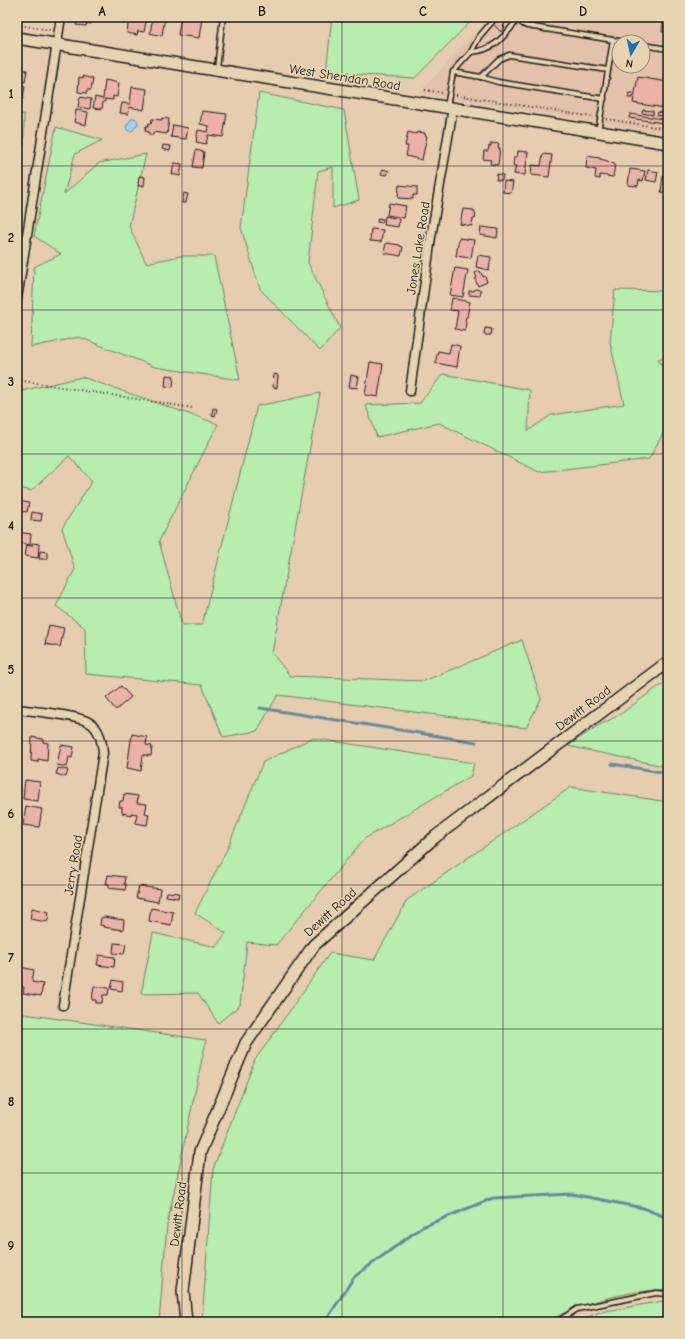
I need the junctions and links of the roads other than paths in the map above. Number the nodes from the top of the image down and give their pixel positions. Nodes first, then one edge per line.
1 (61, 17) edge
2 (223, 17) edge
3 (496, 17) edge
4 (519, 18) edge
5 (17, 38) edge
6 (611, 40) edge
7 (56, 45) junction
8 (651, 46) edge
9 (668, 49) edge
10 (471, 52) junction
11 (611, 52) edge
12 (608, 70) junction
13 (216, 71) junction
14 (453, 72) junction
15 (480, 77) junction
16 (604, 99) junction
17 (450, 108) junction
18 (598, 132) junction
19 (668, 143) edge
20 (17, 299) edge
21 (410, 391) dead end
22 (668, 662) edge
23 (17, 709) edge
24 (63, 1005) dead end
25 (668, 1294) edge
26 (186, 1322) edge
27 (557, 1322) edge

1 - 7 street
2 - 13 lane
3 - 10 lane
4 - 6 lane
4 - 10 lane
5 - 7 street, West Sheridan Road
7 - 13 street, West Sheridan Road
7 - 20 street
8 - 9 lane
10 - 14 lane
11 - 12 lane
12 - 15 lane
12 - 16 lane
13 - 17 street, West Sheridan Road
14 - 15 lane
14 - 17 lane
15 - 16 lane
16 - 18 lane
17 - 18 street, West Sheridan Road
17 - 21 street, Jones Lake Road
18 - 19 street, West Sheridan Road
22 - 26 street, Dewitt Road
23 - 24 street, Jerry Road
25 - 27 lane

